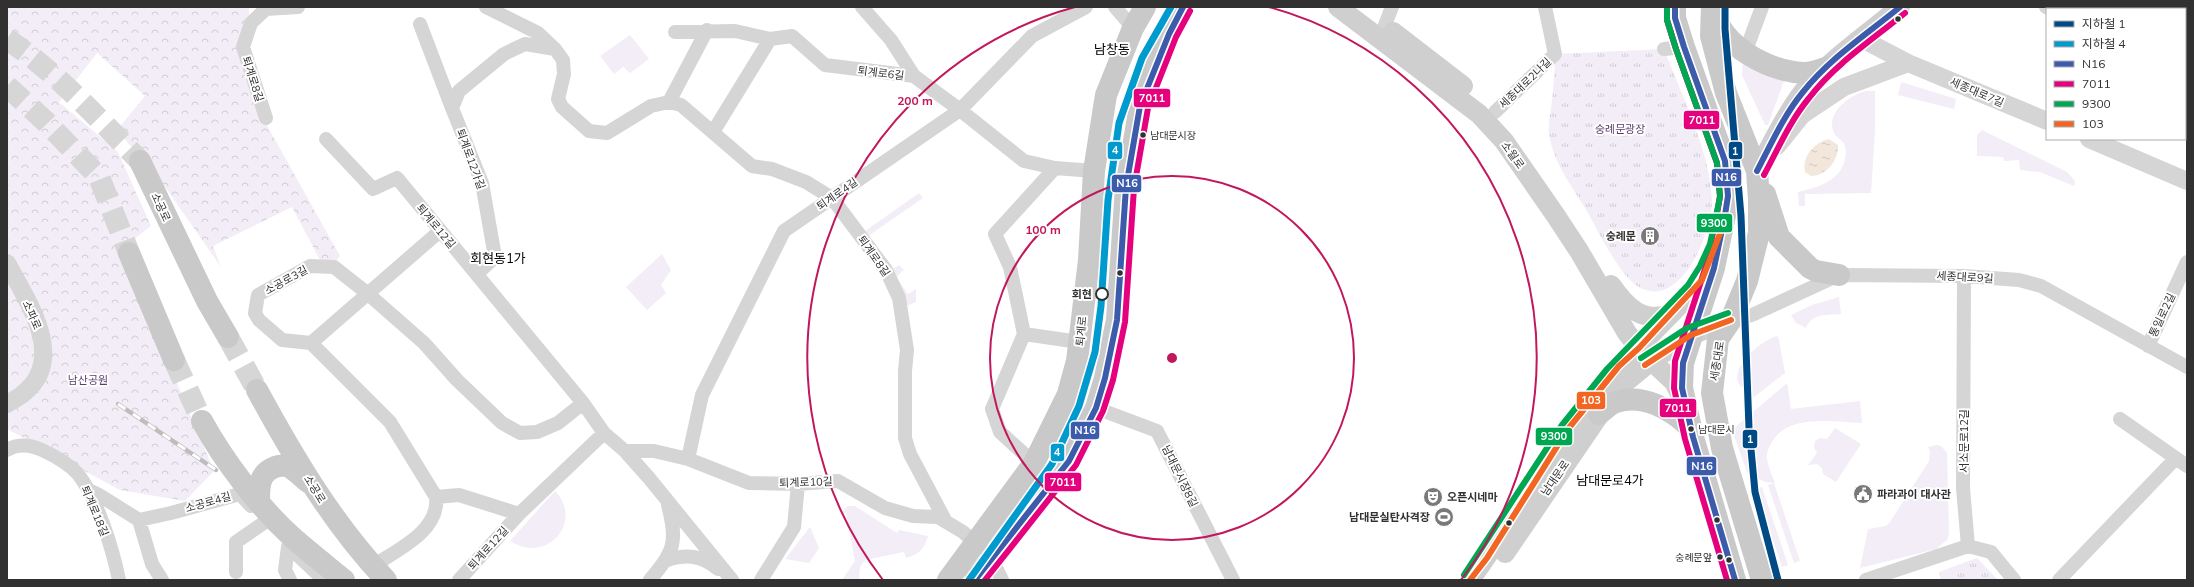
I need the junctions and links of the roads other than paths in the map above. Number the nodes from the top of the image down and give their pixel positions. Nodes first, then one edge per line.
1 (298, 7) edge
2 (486, 7) edge
3 (862, 7) edge
4 (1086, 7) edge
5 (1115, 7) edge
6 (1145, 7) edge
7 (1184, 7) edge
8 (1338, 7) edge
9 (1359, 7) edge
10 (1392, 7) edge
11 (1545, 7) edge
12 (1554, 7) edge
13 (1675, 7) edge
14 (1713, 7) edge
15 (1762, 7) edge
16 (1900, 7) edge
17 (1383, 16) edge
18 (420, 24) dead end
19 (1133, 28) junction
20 (707, 30) junction
21 (676, 32) dead end
22 (770, 39) junction
23 (1862, 39) junction
24 (1554, 48) junction
25 (555, 49) junction
26 (1745, 53) junction
27 (1908, 63) junction
28 (1828, 67) junction
29 (914, 76) junction
30 (669, 102) junction
31 (452, 108) junction
32 (960, 110) junction
33 (1495, 112) junction
34 (266, 118) dead end
35 (2046, 121) edge
36 (713, 132) junction
37 (326, 139) dead end
38 (2091, 140) edge
39 (140, 161) tunnel mouth
40 (1055, 168) junction
41 (1094, 171) junction
42 (1757, 171) junction
43 (2187, 181) edge
44 (832, 198) junction
45 (440, 231) junction
46 (1721, 231) junction
47 (129, 253) tunnel mouth
48 (2187, 262) edge
49 (7, 263) edge
50 (478, 274) junction
51 (1839, 275) junction
52 (1964, 276) junction
53 (367, 293) junction
54 (1672, 314) junction
55 (1731, 320) junction
56 (1024, 334) junction
57 (1691, 335) junction
58 (228, 337) tunnel mouth
59 (1079, 342) junction
60 (311, 343) junction
61 (2148, 346) junction
62 (1645, 355) junction
63 (174, 360) tunnel mouth
64 (2187, 367) edge
65 (256, 390) tunnel mouth
66 (583, 403) junction
67 (7, 404) edge
68 (1686, 405) junction
69 (1096, 408) junction
70 (1598, 414) junction
71 (2120, 419) dead end
72 (202, 421) tunnel mouth
73 (1691, 429) junction
74 (604, 433) junction
75 (7, 450) edge
76 (626, 451) junction
77 (688, 459) junction
78 (2181, 462) edge
79 (1034, 463) junction
80 (798, 484) junction
81 (1733, 484) junction
82 (312, 485) junction
83 (89, 490) junction
84 (1709, 495) junction
85 (436, 497) junction
86 (259, 501) junction
87 (667, 501) junction
88 (519, 514) junction
89 (139, 520) junction
90 (945, 520) junction
91 (265, 522) junction
92 (974, 543) junction
93 (1968, 546) junction
94 (288, 547) junction
95 (991, 557) junction
96 (667, 560) junction
97 (236, 572) dead end
98 (379, 573) edge
99 (287, 579) edge
100 (119, 580) edge
101 (162, 580) edge
102 (324, 580) edge
103 (344, 580) edge
104 (459, 580) edge
105 (650, 580) edge
106 (731, 580) edge
107 (761, 580) edge
108 (948, 580) edge
109 (975, 580) edge
110 (1002, 580) edge
111 (1233, 580) edge
112 (1470, 580) edge
113 (1487, 580) edge
114 (1735, 580) edge
115 (1762, 580) edge
116 (1866, 580) edge
117 (2014, 580) edge
118 (2059, 580) edge

1 - 34 street, 퇴계로8길
2 - 25 street
3 - 29 street
4 - 32 street, 퇴계로4길
5 - 19 street
6 - 19 main road, 퇴계로
7 - 69 main road
8 - 62 main road, 소월로
9 - 17 main road, 소월로
10 - 17 street
11 - 24 street
12 - 24 street, 세종대로2나길
13 - 46 main road
14 - 26 main road
14 - 42 main road, 세종대로
15 - 26 street
16 - 23 main road
17 - 33 main road, 소월로
18 - 31 street, 퇴계로12가길
19 - 41 main road, 퇴계로
20 - 21 street, 퇴계로6길
20 - 22 street, 퇴계로6길
20 - 30 street
22 - 29 street, 퇴계로6길
22 - 36 street
23 - 27 street, 세종대로7길
23 - 28 main road
24 - 33 street, 세종대로2나길
25 - 30 street
25 - 31 street
26 - 28 main road
27 - 35 street, 세종대로7길
27 - 42 street
28 - 42 main road
29 - 32 street, 퇴계로6길
30 - 36 street, 퇴계로8길
31 - 50 street, 퇴계로12가길
32 - 40 street, 퇴계로6길
32 - 44 street, 퇴계로4길
33 - 54 main road, 소월로
36 - 44 street, 퇴계로8길
37 - 45 street, 퇴계로12길
38 - 43 street
39 - 58 main road, 소공로
40 - 41 street, 퇴계로6길
40 - 56 street
41 - 59 main road, 퇴계로
42 - 51 main road
42 - 55 main road, 세종대로
44 - 77 street, 퇴계로4길
44 - 90 street, 퇴계로8길
45 - 50 street, 퇴계로12길
45 - 53 street
46 - 54 main road, 남대문로
46 - 57 main road
47 - 63 main road
48 - 61 street, 통일로2길
49 - 67 street, 소파로
50 - 66 street, 퇴계로12길
51 - 52 street, 세종대로9길
51 - 55 street, 세종대로9길
52 - 61 street, 세종대로9길
52 - 93 street, 서소문로12길
53 - 60 street
53 - 60 street, 소공로3길
53 - 66 street
54 - 62 main road, 남대문로
55 - 57 main road, 남대문로
55 - 81 main road, 세종대로
56 - 59 street
56 - 79 street
57 - 62 main road, 남대문로
57 - 68 main road
59 - 79 main road, 퇴계로
60 - 85 street
61 - 64 street, 세종대로9길
62 - 68 main road, 소월로
62 - 70 main road, 남대문로
62 - 112 main road, 남대문로
65 - 82 main road, 소공로
66 - 74 street, 퇴계로12길
68 - 73 main road
69 - 95 main road
69 - 111 street, 남대문시장8길
70 - 73 main road
70 - 113 main road, 남대문로
71 - 78 street
72 - 86 main road
73 - 84 main road
74 - 76 street, 퇴계로12길
74 - 88 street, 퇴계로12길
75 - 83 street, 퇴계로18길
76 - 77 street, 퇴계로10길
76 - 87 street, 퇴계로12길
77 - 80 street, 퇴계로10길
78 - 118 street
79 - 92 main road, 퇴계로
80 - 90 street, 퇴계로10길
80 - 107 street
81 - 84 main road
81 - 115 main road, 세종대로
82 - 86 main road
82 - 98 main road, 소공로
83 - 89 street
83 - 100 street, 퇴계로18길
84 - 114 main road
85 - 88 street
85 - 98 street
86 - 103 main road
87 - 96 street
87 - 106 street, 퇴계로12길
88 - 104 street, 퇴계로12길
89 - 91 street, 소공로4길
89 - 101 street
90 - 92 street, 퇴계로10길
91 - 94 street, 소공로4길
91 - 97 street
92 - 95 street, 퇴계로10길
92 - 108 main road, 퇴계로
93 - 116 street
93 - 117 street
94 - 99 street
94 - 102 street, 소공로4길
95 - 109 main road
95 - 110 street
96 - 105 street
96 - 106 street, 퇴계로12길

